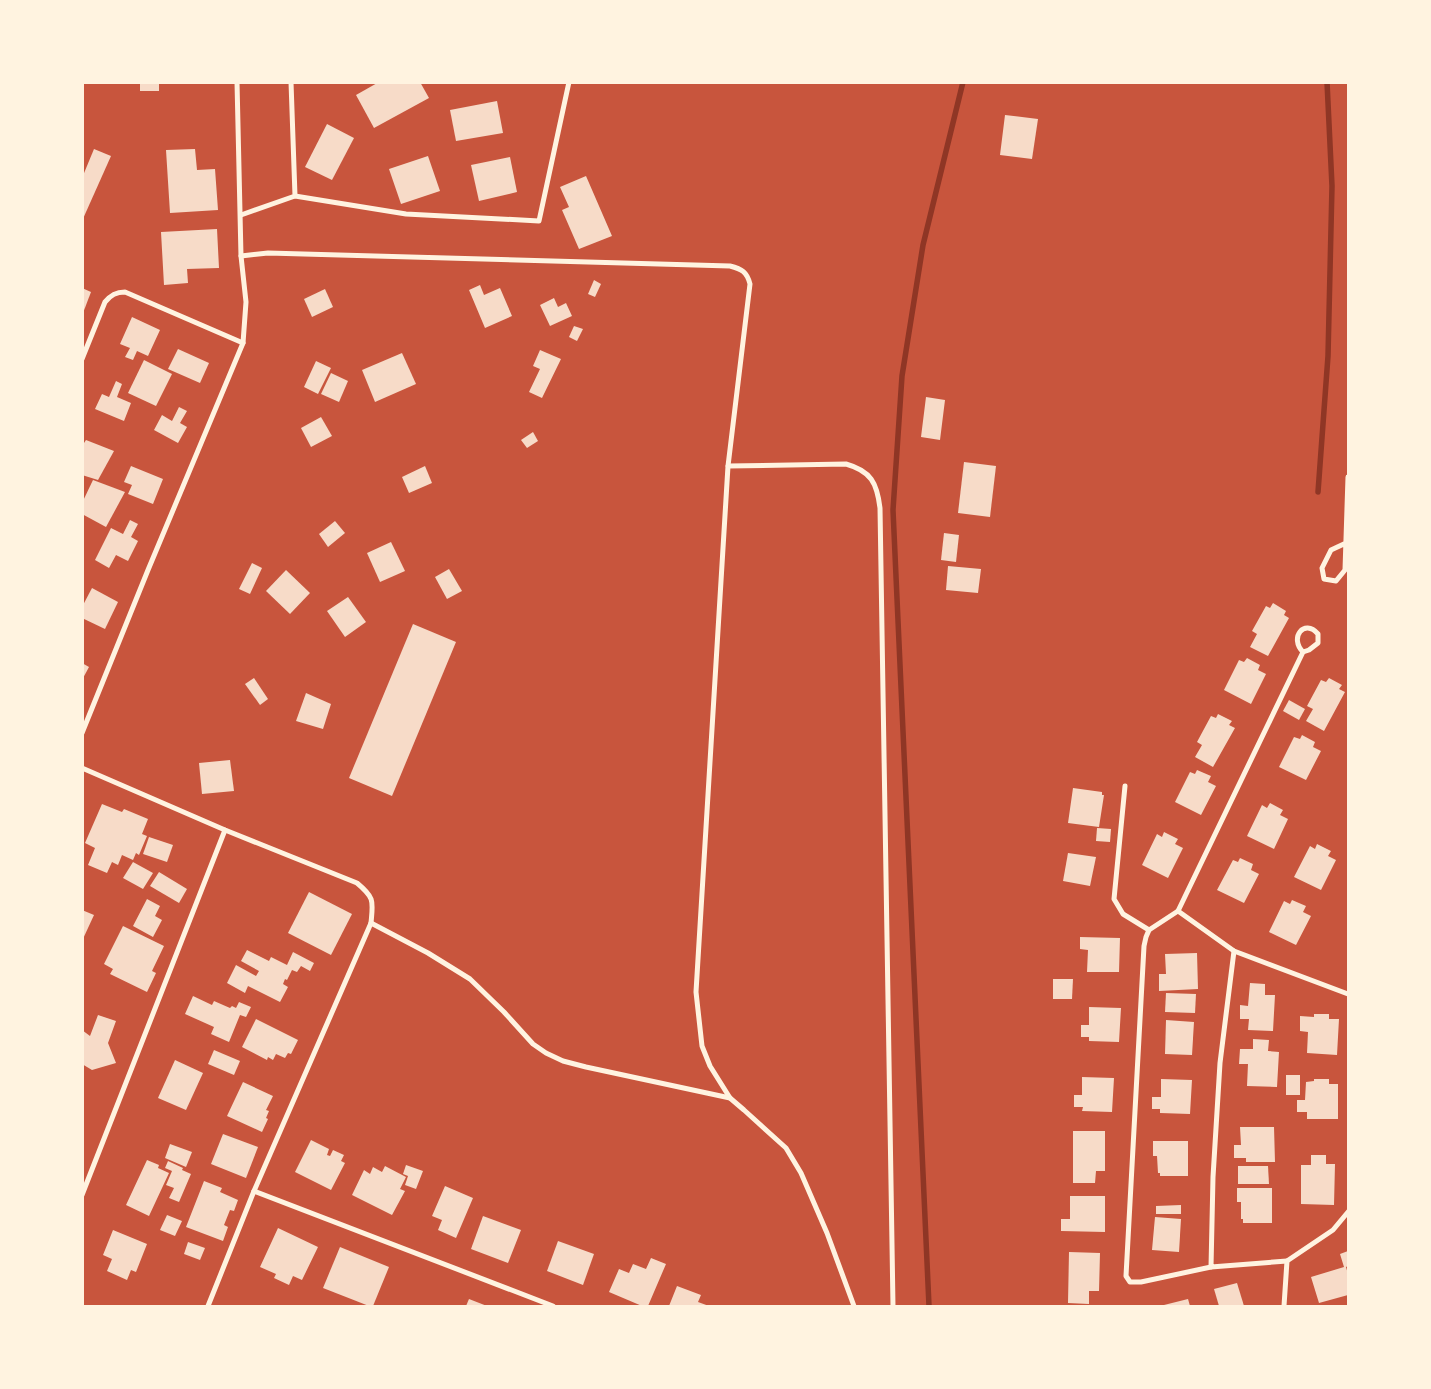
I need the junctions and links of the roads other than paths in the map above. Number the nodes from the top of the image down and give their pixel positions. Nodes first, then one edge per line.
1 (237, 82) edge
2 (292, 82) edge
3 (569, 82) edge
4 (295, 196) junction
5 (241, 215) junction
6 (241, 256) junction
7 (243, 342) junction
8 (82, 359) edge
9 (728, 466) junction
10 (1348, 477) edge
11 (1346, 543) junction
12 (1303, 652) junction
13 (82, 733) edge
14 (82, 768) edge
15 (1126, 786) dead end
16 (225, 830) junction
17 (1178, 911) junction
18 (371, 923) junction
19 (1149, 930) junction
20 (1234, 952) junction
21 (1348, 994) edge
22 (730, 1098) junction
23 (254, 1191) junction
24 (82, 1195) edge
25 (1348, 1212) edge
26 (1287, 1260) junction
27 (1211, 1267) junction
28 (208, 1306) edge
29 (553, 1306) edge
30 (854, 1306) edge
31 (893, 1306) edge
32 (1284, 1306) edge

1 - 5 street
2 - 4 street
3 - 4 street
4 - 5 street
5 - 6 street
6 - 7 street
6 - 9 street
7 - 8 street
7 - 13 street
9 - 22 street
9 - 31 street
10 - 11 street
11 - 11 street
12 - 12 street
12 - 17 street
14 - 16 street
15 - 19 street
16 - 18 street
16 - 24 street
17 - 19 street
17 - 20 street
18 - 22 street
18 - 23 street
19 - 27 street
20 - 21 street
20 - 27 street
22 - 30 street
23 - 28 street
23 - 29 street
25 - 26 street
26 - 27 street
26 - 32 street

